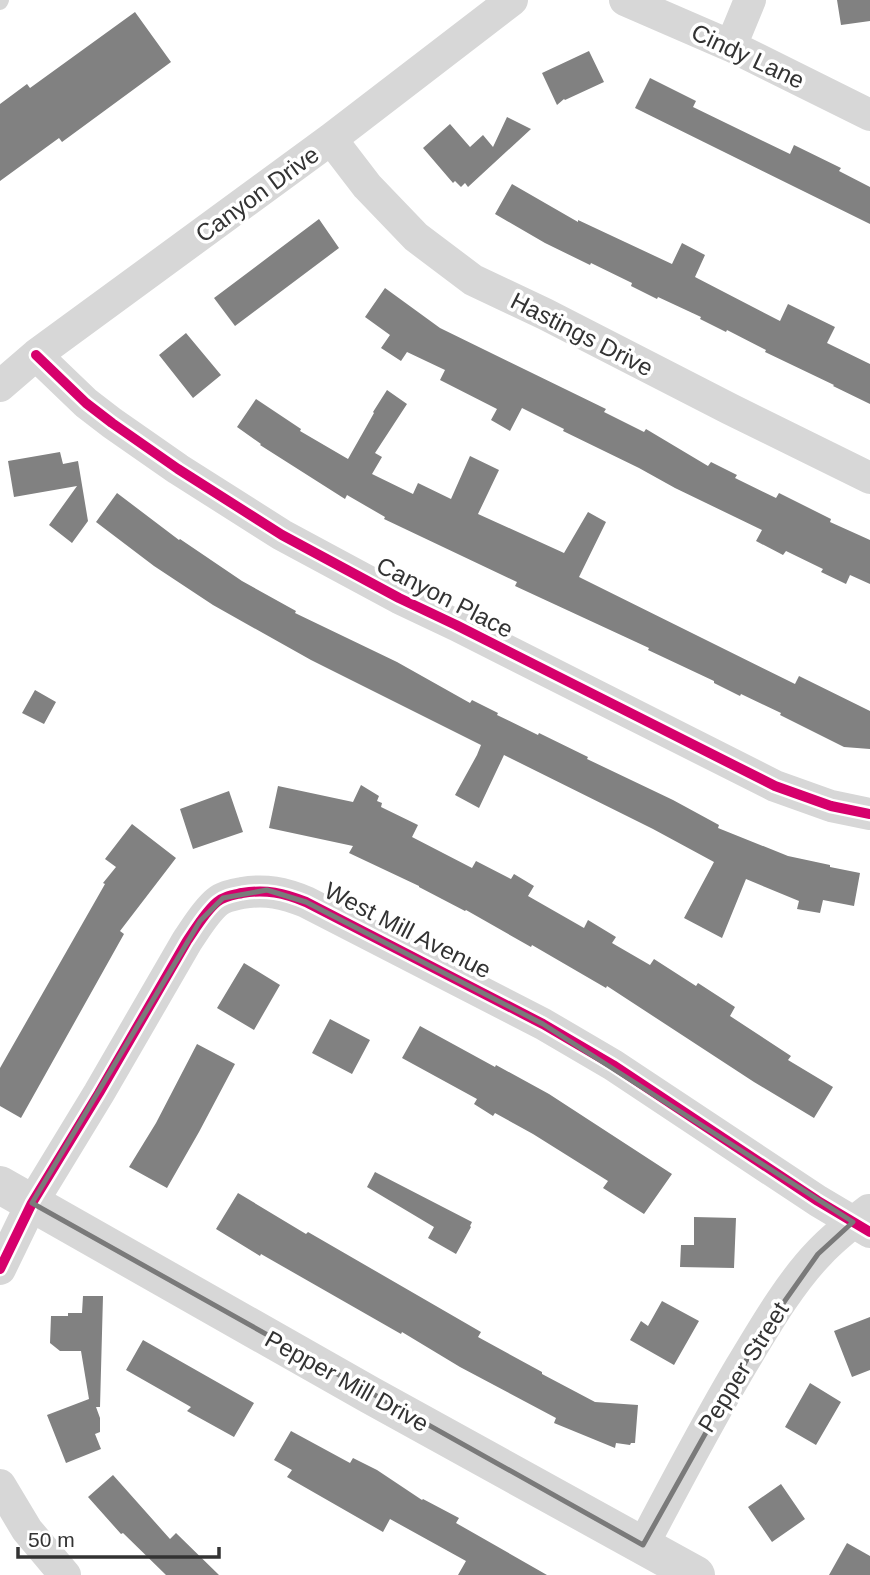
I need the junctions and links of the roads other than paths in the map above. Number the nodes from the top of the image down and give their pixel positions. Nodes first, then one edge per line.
1 (512, 0) edge
2 (625, 0) edge
3 (750, 0) edge
4 (731, 46) junction
5 (870, 115) edge
6 (331, 139) junction
7 (36, 355) junction
8 (0, 386) edge
9 (870, 478) edge
10 (870, 814) edge
11 (16, 1194) edge
12 (864, 1221) edge
13 (0, 1269) edge
14 (0, 1485) edge
15 (643, 1545) junction
16 (65, 1575) edge
17 (696, 1575) edge

1 - 6 street, Canyon Drive
2 - 4 street, Cindy Lane
3 - 4 street
4 - 5 street, Cindy Lane
6 - 7 street, Canyon Drive
6 - 9 street, Hastings Drive
7 - 8 street, Canyon Drive
7 - 10 street, Canyon Place
11 - 12 street, West Mill Avenue
11 - 13 street, West Mill Avenue
11 - 15 street, Pepper Mill Drive
12 - 15 street, Pepper Street
14 - 16 street
15 - 17 street, Pepper Mill Drive

